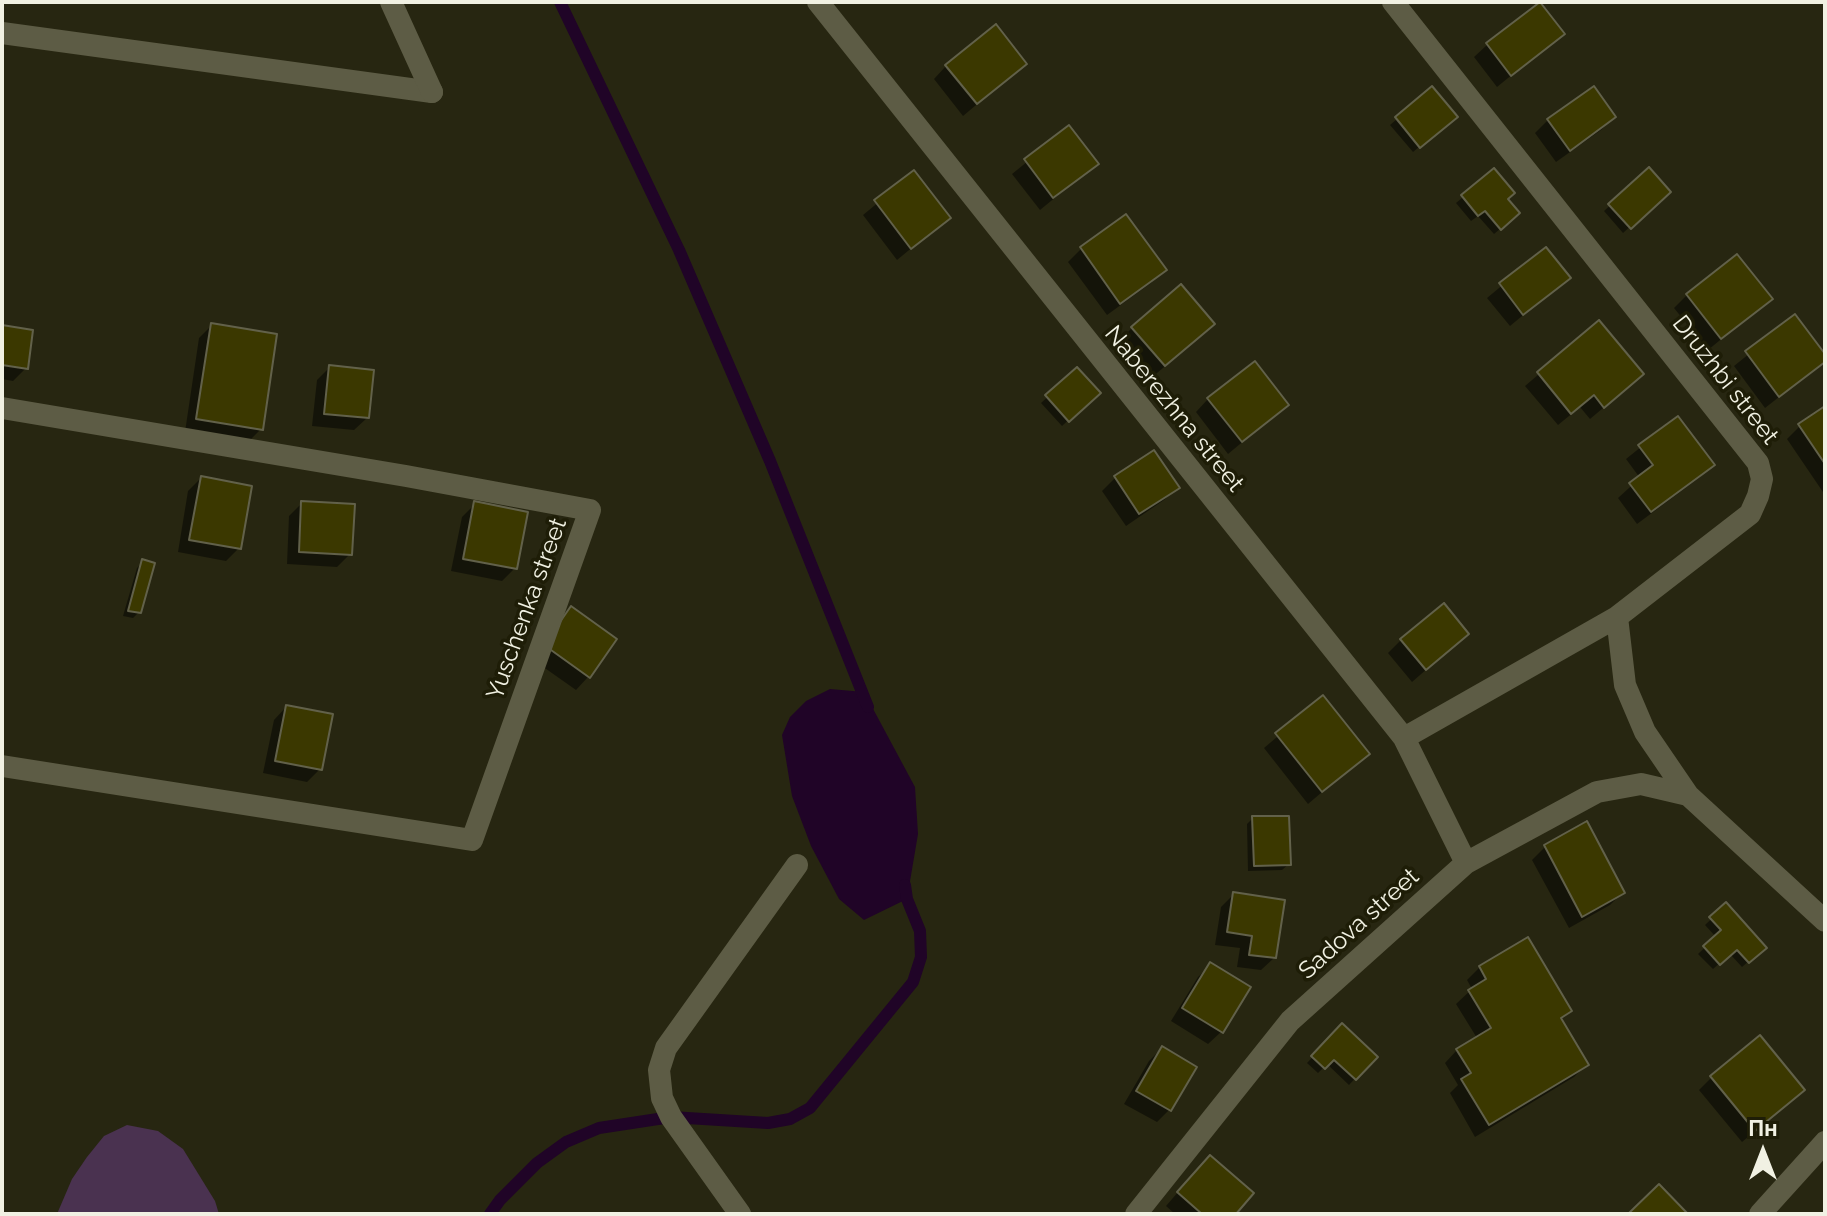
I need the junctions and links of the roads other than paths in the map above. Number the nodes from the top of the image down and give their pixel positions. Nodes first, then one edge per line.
1 (391, 2) edge
2 (818, 2) edge
3 (1393, 2) edge
4 (2, 33) edge
5 (2, 408) edge
6 (1617, 617) junction
7 (1404, 738) junction
8 (2, 766) edge
9 (1688, 795) junction
10 (1466, 863) junction
11 (797, 865) dead end
12 (1825, 921) edge
13 (1825, 1142) edge
14 (740, 1214) edge
15 (1136, 1214) edge
16 (1760, 1214) edge

1 - 4 street
2 - 7 street, Naberezhna street
3 - 6 street, Druzhbi street
5 - 8 street, Yuschenka street
6 - 7 street, Druzhbi street
6 - 9 street
7 - 10 street, Naberezhna street
9 - 10 street, Sadova street
9 - 12 street
10 - 15 street, Sadova street
11 - 14 street
13 - 16 street

